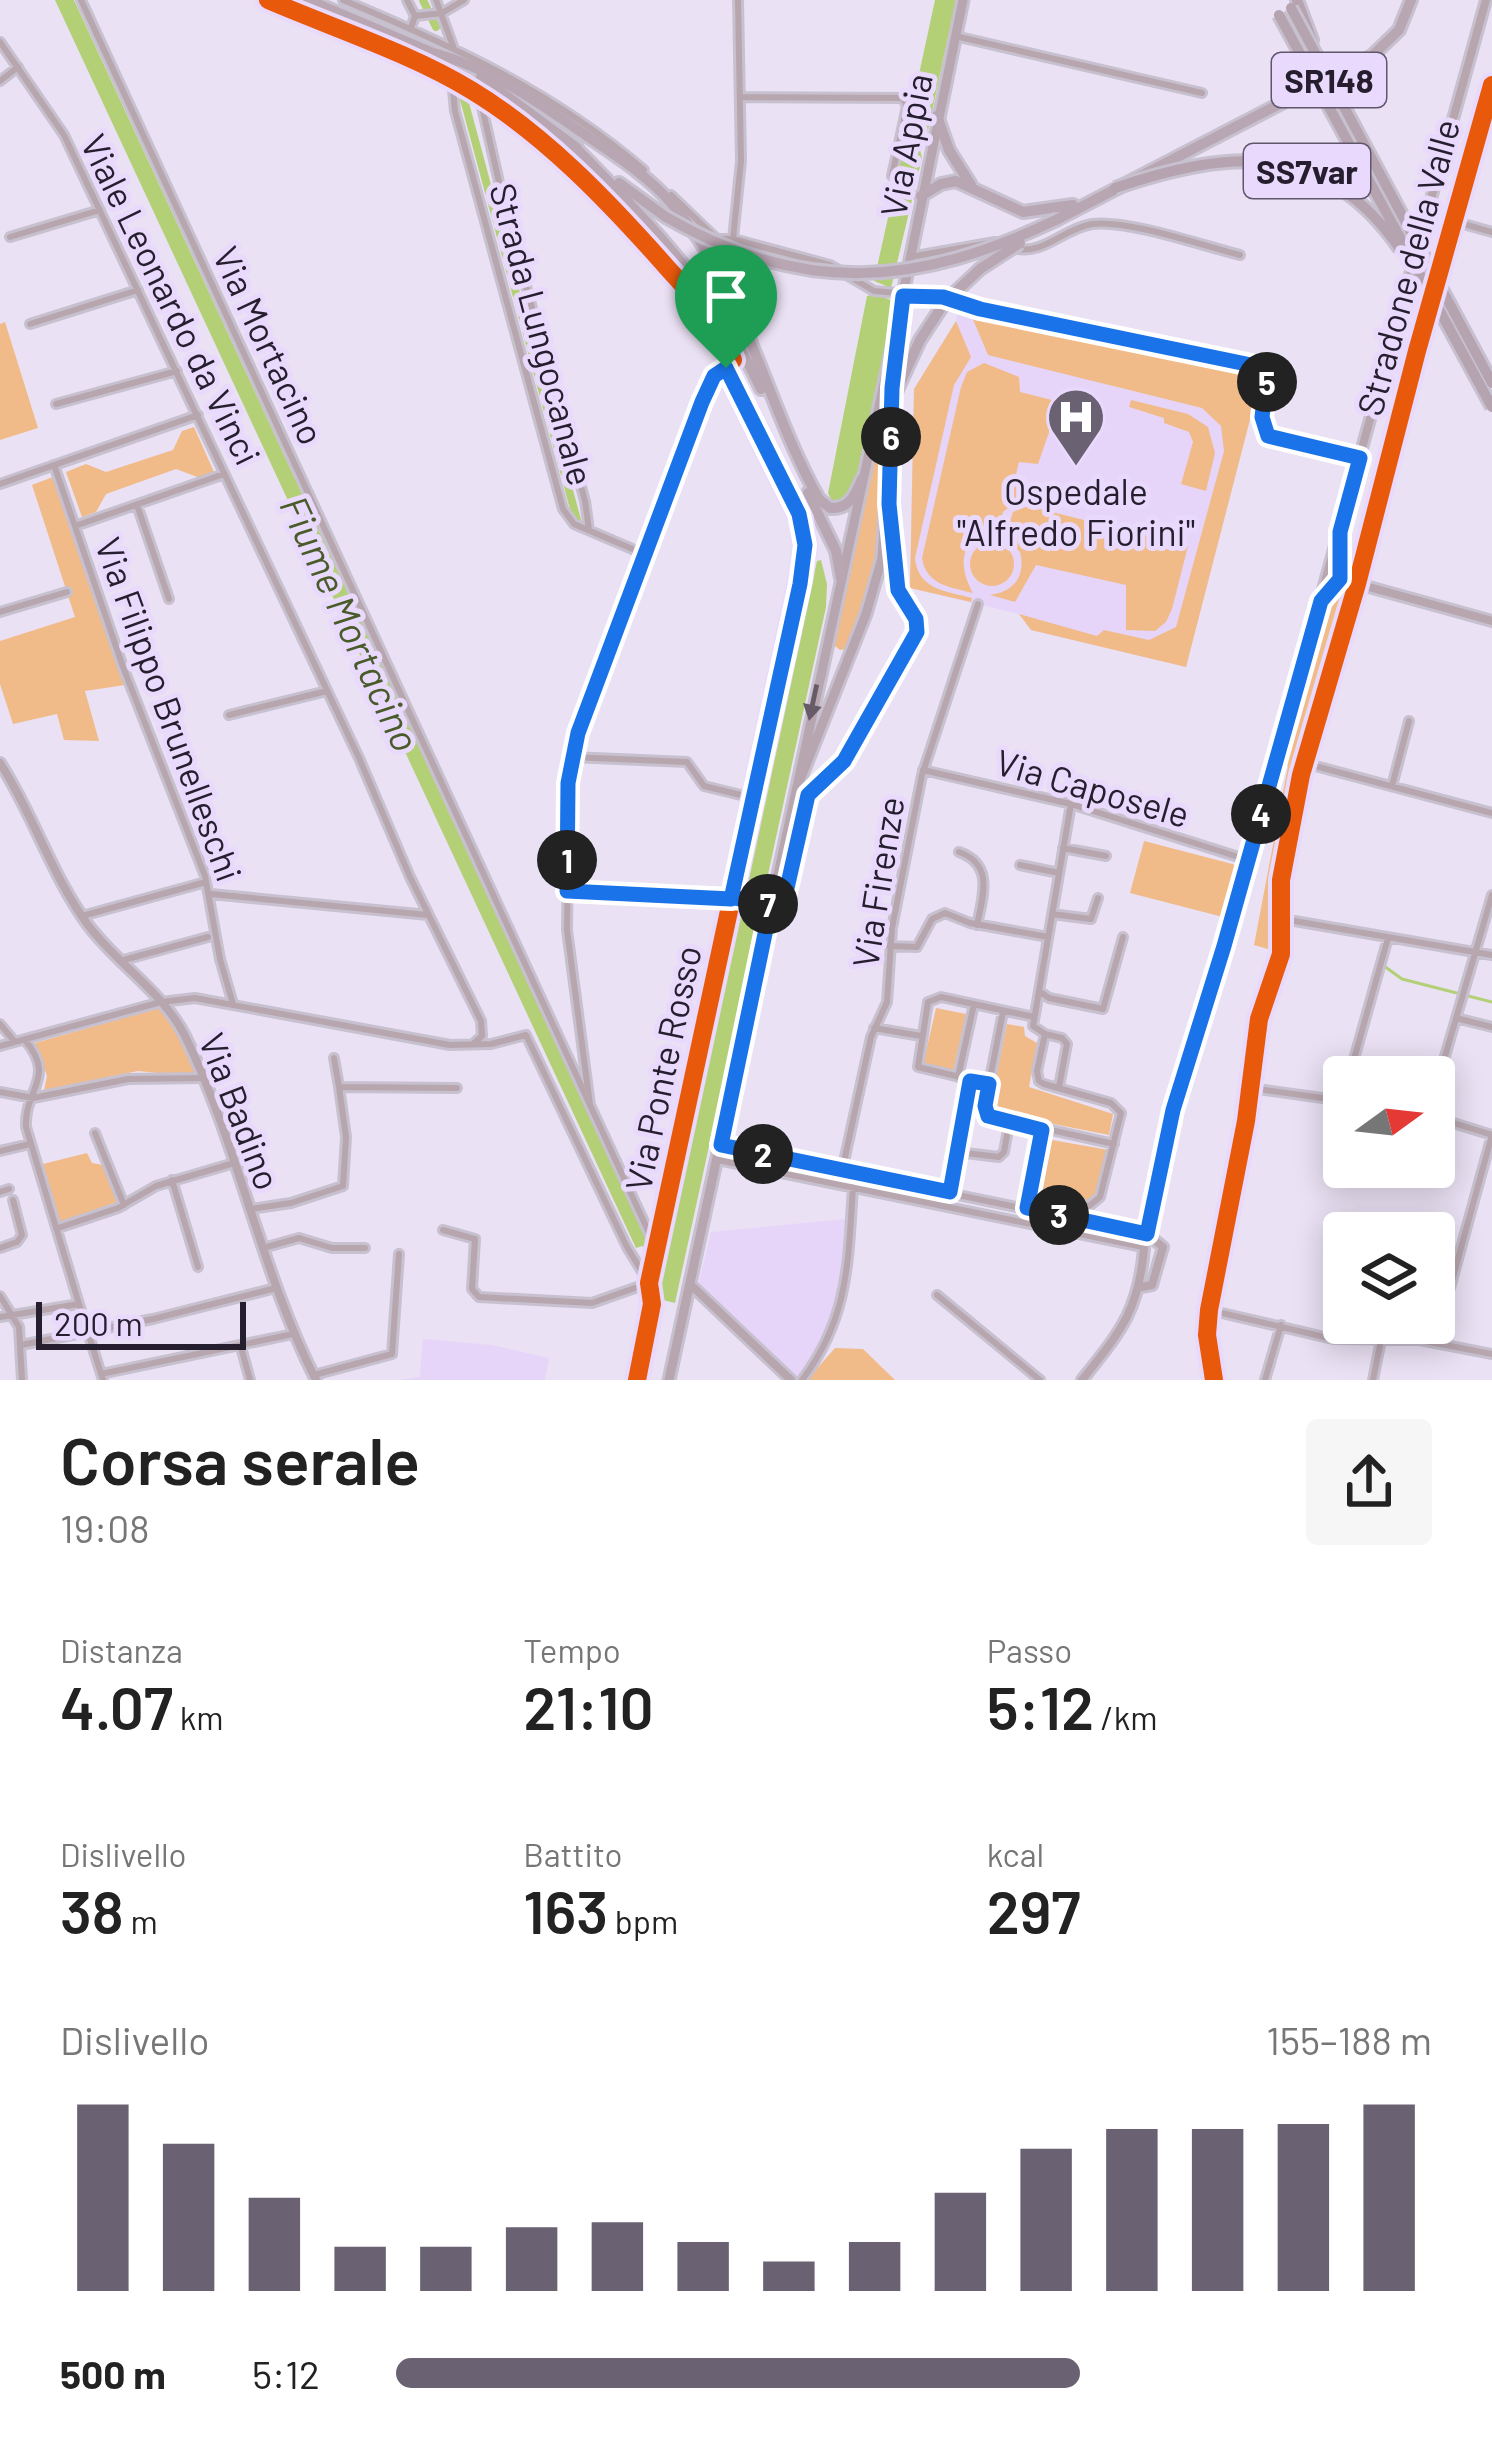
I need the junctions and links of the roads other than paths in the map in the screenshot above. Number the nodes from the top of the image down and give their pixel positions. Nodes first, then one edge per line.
1 (81, 0) edge
2 (268, 0) edge
3 (308, 0) edge
4 (344, 0) edge
5 (407, 0) edge
6 (436, 0) edge
7 (464, 0) edge
8 (738, 0) edge
9 (963, 0) edge
10 (1270, 0) edge
11 (1412, 0) edge
12 (1486, 0) edge
13 (1290, 5) edge
14 (442, 13) junction
15 (415, 16) junction
16 (412, 28) junction
17 (956, 36) junction
18 (0, 42) edge
19 (453, 46) junction
20 (434, 53) junction
21 (19, 67) junction
22 (452, 80) junction
23 (0, 81) edge
24 (1492, 85) edge
25 (1202, 93) dead end
26 (480, 96) junction
27 (740, 98) junction
28 (938, 116) junction
29 (574, 146) junction
30 (892, 176) dead end
31 (973, 188) junction
32 (1115, 188) junction
33 (921, 196) junction
34 (100, 210) junction
35 (1058, 219) junction
36 (1453, 221) junction
37 (1492, 232) edge
38 (10, 237) dead end
39 (733, 239) junction
40 (1240, 255) dead end
41 (910, 257) junction
42 (138, 290) junction
43 (900, 297) junction
44 (1440, 311) junction
45 (30, 324) dead end
46 (730, 366) junction
47 (177, 371) junction
48 (1492, 383) edge
49 (891, 403) junction
50 (56, 404) dead end
51 (1492, 407) edge
52 (198, 415) junction
53 (870, 438) junction
54 (891, 443) junction
55 (1360, 458) junction
56 (54, 465) junction
57 (225, 474) junction
58 (862, 479) junction
59 (0, 484) edge
60 (889, 504) junction
61 (136, 505) junction
62 (75, 526) junction
63 (589, 530) junction
64 (1340, 532) junction
65 (644, 554) junction
66 (882, 558) junction
67 (896, 563) junction
68 (841, 578) junction
69 (1340, 579) junction
70 (1357, 584) junction
71 (67, 592) dead end
72 (169, 599) dead end
73 (1321, 601) junction
74 (978, 604) dead end
75 (0, 612) edge
76 (1492, 621) edge
77 (827, 638) junction
78 (850, 652) junction
79 (327, 691) junction
80 (229, 715) dead end
81 (1409, 721) dead end
82 (572, 757) junction
83 (0, 763) edge
84 (1304, 763) junction
85 (923, 770) junction
86 (1392, 786) junction
87 (752, 798) junction
88 (1071, 804) junction
89 (790, 808) junction
90 (1492, 813) edge
91 (1064, 848) junction
92 (959, 852) dead end
93 (1106, 856) dead end
94 (1248, 860) junction
95 (1020, 865) dead end
96 (1059, 873) junction
97 (207, 882) junction
98 (567, 891) junction
99 (211, 894) junction
100 (1492, 895) edge
101 (1099, 898) dead end
102 (733, 899) junction
103 (769, 904) junction
104 (1052, 914) junction
105 (428, 915) junction
106 (82, 916) junction
107 (1283, 919) junction
108 (977, 925) junction
109 (208, 937) dead end
110 (1048, 938) junction
111 (1124, 938) dead end
112 (1388, 938) junction
113 (890, 946) junction
114 (1475, 953) junction
115 (1492, 956) edge
116 (120, 961) junction
117 (224, 974) junction
118 (224, 988) junction
119 (1039, 991) junction
120 (212, 1000) junction
121 (161, 1002) junction
122 (229, 1003) junction
123 (974, 1004) junction
124 (1003, 1010) junction
125 (1034, 1016) junction
126 (1456, 1018) junction
127 (0, 1024) edge
128 (1492, 1027) edge
129 (874, 1028) junction
130 (1045, 1034) junction
131 (921, 1036) junction
132 (20, 1041) junction
133 (474, 1043) junction
134 (0, 1046) edge
135 (1355, 1056) edge
136 (1445, 1056) edge
137 (334, 1058) dead end
138 (202, 1078) junction
139 (958, 1078) junction
140 (970, 1081) junction
141 (989, 1084) junction
142 (339, 1087) junction
143 (457, 1088) dead end
144 (1059, 1088) junction
145 (1250, 1088) junction
146 (0, 1092) edge
147 (1323, 1097) edge
148 (32, 1098) junction
149 (590, 1105) junction
150 (1455, 1124) edge
151 (1042, 1130) junction
152 (95, 1133) dead end
153 (1007, 1135) dead end
154 (1492, 1135) edge
155 (30, 1144) junction
156 (1114, 1144) junction
157 (721, 1145) junction
158 (0, 1151) edge
159 (957, 1152) junction
160 (718, 1160) junction
161 (234, 1163) junction
162 (846, 1172) junction
163 (172, 1180) junction
164 (850, 1187) junction
165 (950, 1192) junction
166 (1029, 1195) junction
167 (13, 1200) dead end
168 (124, 1205) junction
169 (947, 1207) junction
170 (1027, 1208) junction
171 (250, 1209) junction
172 (1024, 1222) junction
173 (56, 1228) junction
174 (443, 1230) dead end
175 (1147, 1234) junction
176 (0, 1248) edge
177 (263, 1248) junction
178 (364, 1248) dead end
179 (1144, 1248) joint
180 (657, 1252) junction
181 (399, 1254) dead end
182 (198, 1267) dead end
183 (1455, 1270) edge
184 (649, 1282) junction
185 (690, 1285) junction
186 (1141, 1287) junction
187 (277, 1288) junction
188 (937, 1294) dead end
189 (0, 1296) edge
190 (79, 1304) junction
191 (1209, 1310) junction
192 (14, 1316) junction
193 (0, 1317) edge
194 (1281, 1325) junction
195 (87, 1332) junction
196 (293, 1334) junction
197 (1323, 1336) edge
198 (1380, 1344) edge
199 (1444, 1344) edge
200 (21, 1345) junction
201 (241, 1347) junction
202 (1492, 1354) edge
203 (102, 1377) edge
204 (314, 1378) edge
205 (22, 1380) edge
206 (250, 1380) edge
207 (637, 1380) edge
208 (669, 1380) edge
209 (790, 1380) edge
210 (802, 1380) edge
211 (1040, 1380) edge
212 (1082, 1380) edge
213 (1214, 1380) edge
214 (1265, 1380) edge
215 (1373, 1380) edge

1 - 149 street, Via Mortacino
2 - 22 street, Via Ponte Rosso
3 - 20 main road, SR148
4 - 16 street
5 - 15 street
6 - 14 street
7 - 14 street
8 - 27 street
9 - 17 main road, Via Appia
10 - 13 highway, SS7var
11 - 32 main road, SR148, bridge
12 - 55 street
13 - 44 highway, SS7var, bridge
13 - 48 highway, SS7var, bridge
14 - 15 street
14 - 19 street
15 - 16 street
16 - 19 street
17 - 25 street
17 - 28 main road, Via Appia
18 - 21 street, Viale Leonardo da Vinci
19 - 39 street
20 - 29 main road, SR148
20 - 58 main road
21 - 23 street
21 - 34 street, Viale Leonardo da Vinci
22 - 26 street, Via Ponte Rosso
22 - 63 street, Strada Lungocanale
24 - 36 street, Stradone della Valle
26 - 46 street, Via Ponte Rosso
26 - 63 street
27 - 30 street
27 - 39 street
28 - 31 main road
28 - 33 main road, Via Appia
29 - 35 main road, SR148, bridge
29 - 68 main road
31 - 32 main road, SR148
31 - 33 main road
32 - 35 main road, SR148
32 - 44 highway, SS7var, bridge
33 - 41 main road, Via Appia
34 - 38 street
34 - 42 street, Viale Leonardo da Vinci
35 - 49 main road, SR148, bridge
36 - 37 street
36 - 70 street, Stradone della Valle
39 - 43 street
40 - 41 street
41 - 43 main road, Via Appia
42 - 45 street
42 - 47 street, Viale Leonardo da Vinci
43 - 49 main road, Via Appia
43 - 53 main road, Via Appia
43 - 55 street
44 - 51 highway, SS7var, bridge
46 - 65 street
46 - 87 street, Via Ponte Rosso
47 - 50 street
47 - 52 street, Viale Leonardo da Vinci
49 - 54 main road, Via Appia
52 - 56 street
52 - 57 street, Viale Leonardo da Vinci
53 - 54 main road
53 - 58 main road, Via Appia
54 - 60 main road, Via Appia
55 - 64 street
56 - 59 street
56 - 62 street, Via Filippo Brunelleschi
57 - 61 street
57 - 79 street, Viale Leonardo da Vinci
58 - 68 main road, Via Appia
60 - 66 main road, Via Appia
60 - 67 street
61 - 62 street
61 - 72 street
62 - 97 street, Via Filippo Brunelleschi
63 - 65 street, Strada Lungocanale
64 - 69 street
64 - 73 street
65 - 82 street
66 - 67 street
66 - 78 main road, Via Appia
67 - 103 street
68 - 77 main road, Via Appia
69 - 70 street
69 - 73 street
70 - 76 street
70 - 84 street, Stradone della Valle
71 - 75 street
73 - 94 street
74 - 85 street, Via Firenze
77 - 78 main road
77 -> 89 main road, Via Appia
78 - 89 main road, Via Appia
79 - 80 street
79 - 105 street, Viale Leonardo da Vinci
81 - 86 street
82 - 87 street
82 - 98 street
83 - 106 street, Via Badino
84 - 86 street
84 - 107 street, Stradone della Valle
85 - 88 street, Via Caposele
85 - 113 street, Via Firenze
86 - 90 street
87 - 102 street, Via Ponte Rosso
88 - 91 street
88 - 94 street, Via Caposele
89 - 103 main road, Via Appia
91 - 93 street
91 - 96 street
92 - 108 street
94 - 175 street
95 - 96 street
96 - 104 street
97 - 99 street, Via Filippo Brunelleschi
97 - 106 street
98 - 102 street
98 - 149 street
99 - 105 street
99 - 117 street, Via Filippo Brunelleschi
100 - 114 street
101 - 104 street
102 - 103 street
102 - 180 street, Via Ponte Rosso
103 - 157 main road, Via Appia
104 - 110 street
105 - 133 street, Viale Leonardo da Vinci
106 - 116 street, Via Badino
107 - 112 street
107 - 145 street, Stradone della Valle
108 - 110 street
108 - 113 street
109 - 116 street
110 - 119 street
111 - 119 street
112 - 114 street
112 - 135 street
113 - 129 street, Via Firenze
114 - 115 street
114 - 126 street
116 - 121 street, Via Badino
117 - 118 street, Via Filippo Brunelleschi
117 - 122 street, Via Filippo Brunelleschi
118 - 120 street
118 - 122 street, Via Filippo Brunelleschi
119 - 125 street
120 - 121 street
120 - 122 street
121 - 132 street
121 - 138 street, Via Badino
122 - 133 street
123 - 124 street
123 - 131 street
123 - 139 street
124 - 125 street
124 - 141 street
125 - 130 street
126 - 128 street
126 - 136 street
127 - 132 street
129 - 131 street
129 - 162 street, Via Firenze
130 - 144 street
130 - 144 street
131 - 139 street
132 - 134 street
132 - 148 street
133 - 184 street
137 - 142 street
138 - 148 street
138 - 161 street, Via Badino
139 - 140 street
140 - 141 street
140 - 159 street
141 - 151 street
142 - 143 street
142 - 171 street
144 - 156 street
145 - 147 street
145 - 191 street, Stradone della Valle
146 - 148 street
148 - 155 street
149 - 180 street, Via Mortacino
150 - 154 street
151 - 156 street
151 - 166 street
152 - 168 street
153 - 159 street
154 - 183 street
155 - 158 street
155 - 173 street
156 - 166 street
157 - 160 main road, Via Appia
157 - 162 street
159 - 165 street
160 - 164 street
160 - 185 main road, Via Appia
161 - 163 street
161 - 171 street, Via Badino
162 - 164 street, Via Firenze
162 - 165 street
163 - 168 street
163 - 182 street
164 - 169 street
164 - 210 street, Via Firenze
165 - 169 street
165 - 170 street
166 - 170 street
167 - 176 street
168 - 173 street
169 - 172 street
170 - 172 street
170 - 175 street
171 - 177 street, Via Badino
172 - 179 street
173 - 190 street
174 - 184 street
175 - 186 street
177 - 178 street
177 - 187 street, Via Badino
179 - 186 street
180 - 184 street, Via Ponte Rosso
181 - 204 street
184 - 207 street, Via Ponte Rosso
185 - 208 main road, Via Appia
185 - 209 street
186 - 212 street
187 - 195 street
187 - 196 street, Via Badino
188 - 211 street
189 - 192 street
190 - 192 street
190 - 195 street
191 - 194 street
191 - 213 street, Stradone della Valle
192 - 193 street
192 - 200 street
194 - 197 street
194 - 214 street
195 - 200 street
195 - 203 street
196 - 201 street
196 - 204 street, Via Badino
198 - 215 street
199 - 202 street
200 - 205 street
201 - 203 street
201 - 206 street

